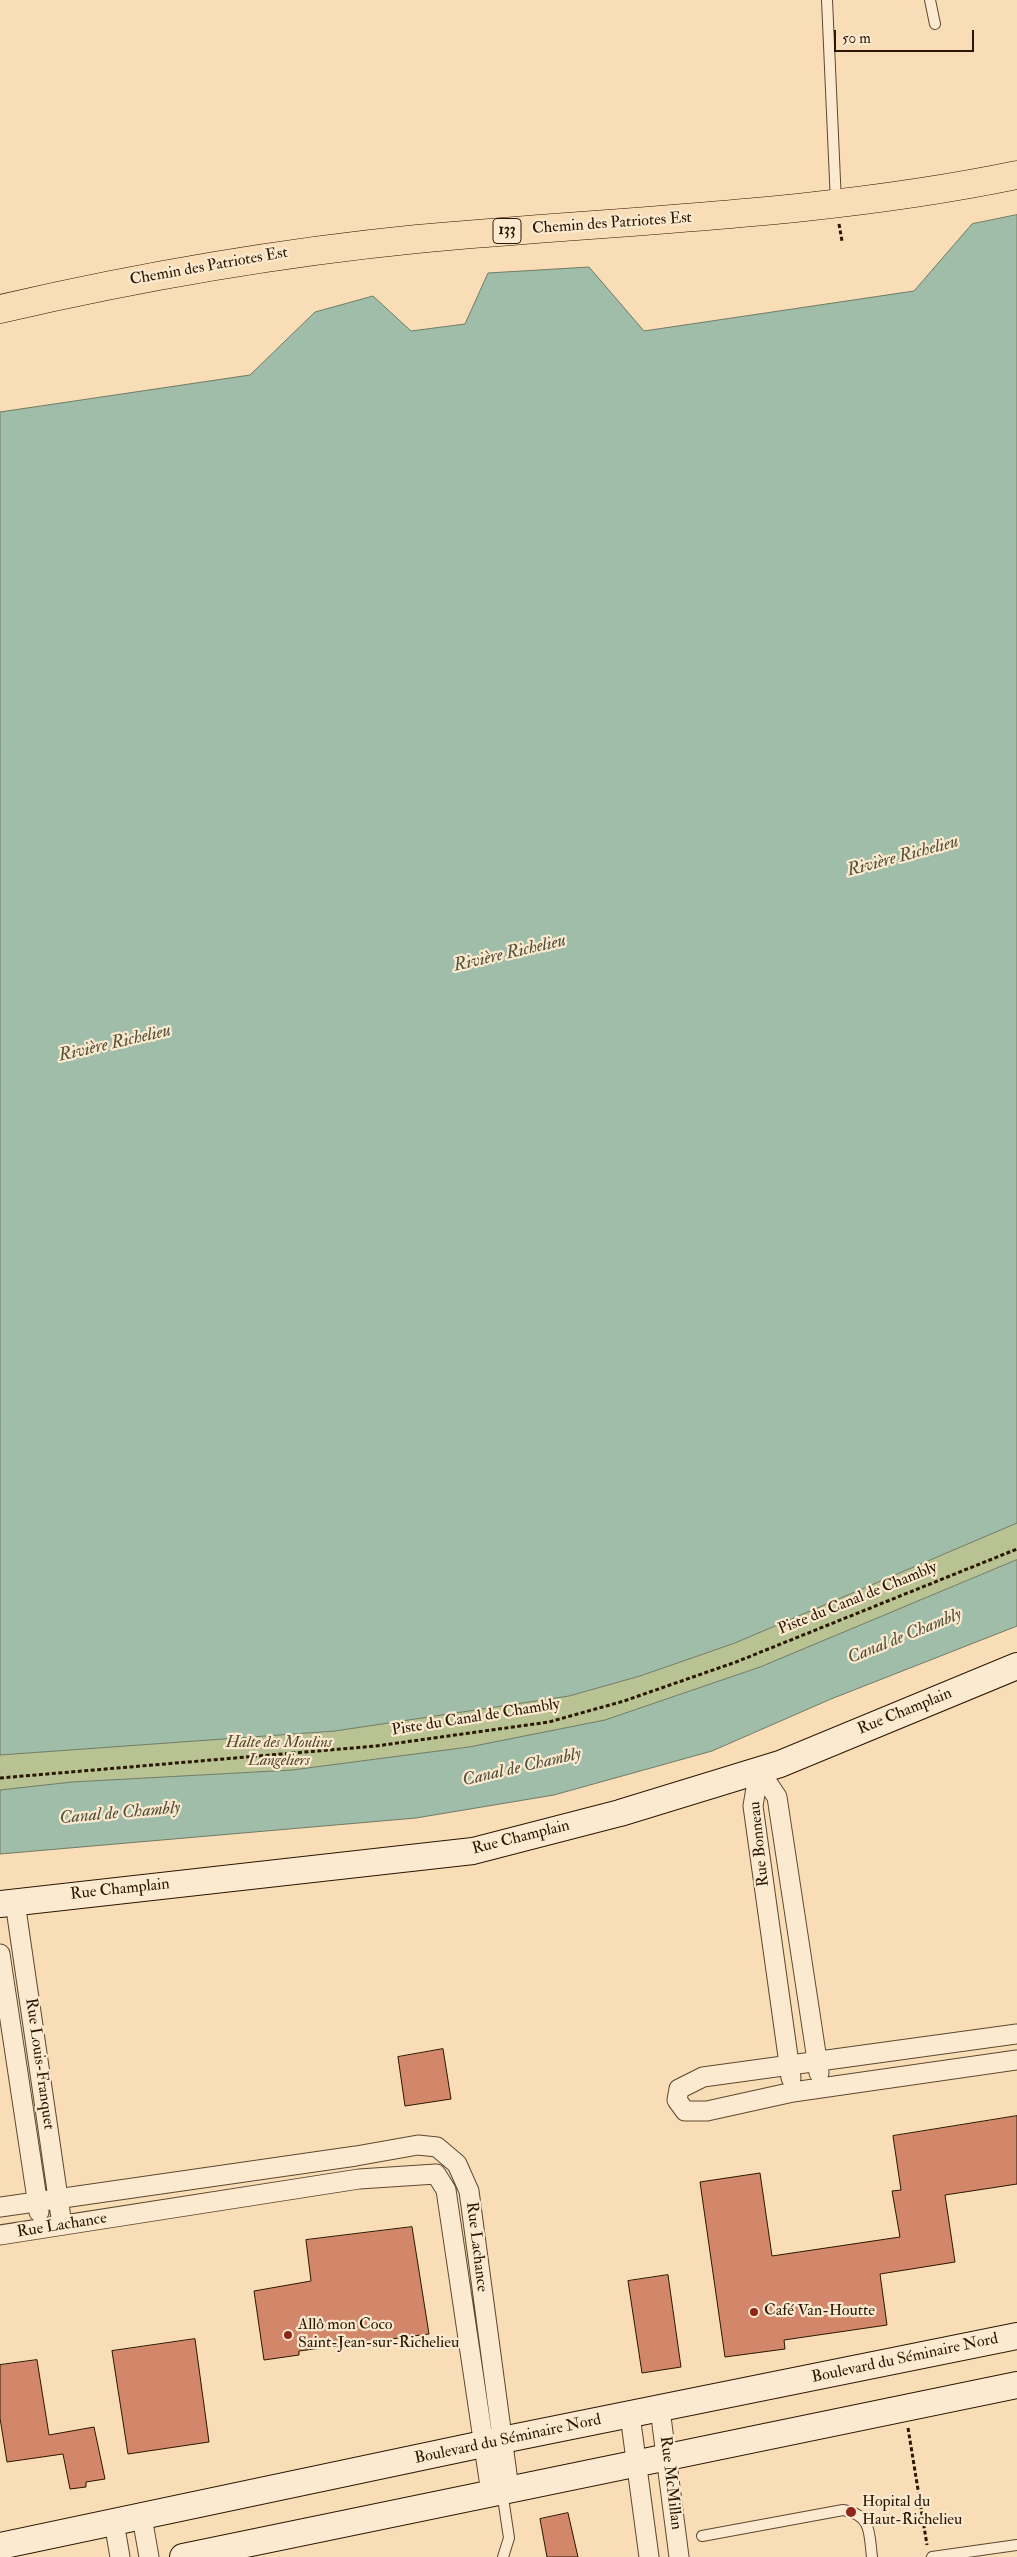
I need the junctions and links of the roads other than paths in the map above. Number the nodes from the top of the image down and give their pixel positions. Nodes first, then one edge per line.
1 (827, 0) edge
2 (930, 0) edge
3 (935, 24) dead end
4 (1017, 175) edge
5 (836, 204) junction
6 (0, 309) edge
7 (1017, 1666) edge
8 (759, 1770) junction
9 (8, 1903) edge
10 (0, 1954) edge
11 (1017, 2034) edge
12 (922, 2047) junction
13 (1017, 2060) edge
14 (817, 2061) junction
15 (790, 2067) junction
16 (927, 2073) junction
17 (820, 2089) junction
18 (792, 2092) junction
19 (437, 2147) junction
20 (356, 2156) junction
21 (436, 2174) junction
22 (210, 2177) junction
23 (359, 2179) junction
24 (58, 2197) junction
25 (38, 2201) junction
26 (213, 2203) junction
27 (0, 2207) edge
28 (62, 2225) junction
29 (42, 2229) junction
30 (0, 2235) edge
31 (1017, 2336) edge
32 (481, 2359) junction
33 (1017, 2385) edge
34 (660, 2409) junction
35 (630, 2415) junction
36 (493, 2443) junction
37 (666, 2456) junction
38 (635, 2462) junction
39 (500, 2490) junction
40 (142, 2517) junction
41 (114, 2522) junction
42 (702, 2536) dead end
43 (1017, 2545) edge
44 (0, 2546) edge
45 (930, 2552) edge
46 (120, 2557) edge
47 (149, 2557) edge
48 (183, 2557) edge
49 (503, 2557) edge
50 (649, 2557) edge
51 (679, 2557) edge
52 (872, 2557) edge

1 - 5 lane
2 - 3 lane
4 - 5 main road, Chemin des Patriotes Est / 133
5 - 6 main road, Chemin des Patriotes Est / 133
7 - 8 main road, Rue Champlain
8 - 9 main road, Rue Champlain
8 - 14 street, Rue Bonneau
8 - 15 street, Rue Bonneau
9 - 24 street, Rue Louis-Franquet
10 - 25 street, Rue Louis-Franquet
11 - 12 street
12 - 14 street
12 - 16 street
13 - 16 street
14 - 15 street
14 - 17 street, Rue Bonneau
15 - 18 street, Rue Bonneau
15 - 18 street
16 - 17 street
17 - 18 street
19 - 20 street, Rue Lachance
19 - 21 street, Rue Lachance
19 - 32 street, Rue Lachance
20 - 22 street, Rue Lachance
20 - 23 street
21 - 23 street, Rue Lachance
21 - 32 street, Rue Lachance
22 - 24 street, Rue Lachance
22 - 26 street
23 - 26 street, Rue Lachance
24 - 25 street, Rue Lachance
24 - 28 street, Rue Louis-Franquet
25 - 27 street, Rue Lachance
25 - 29 street, Rue Louis-Franquet
26 - 28 street, Rue Lachance
28 - 29 street, Rue Lachance
29 - 30 street, Rue Lachance
31 - 34 main road, Boulevard du Séminaire Nord
32 - 36 street, Rue Lachance
33 - 37 main road
34 - 35 main road, Boulevard du Séminaire Nord
34 - 37 street, Rue McMillan
35 - 36 main road, Boulevard du Séminaire Nord
35 - 38 street, Rue McMillan
36 - 39 street, Rue Lachance
36 - 40 main road, Boulevard du Séminaire Nord
37 - 38 main road
37 - 51 street, Rue McMillan
38 - 39 main road
38 - 50 street, Rue McMillan
39 - 48 main road
39 - 49 lane
40 - 41 main road, Boulevard du Séminaire Nord
40 - 47 street
41 - 44 main road, Boulevard du Séminaire Nord
41 - 46 street
42 - 52 lane
43 - 45 lane

